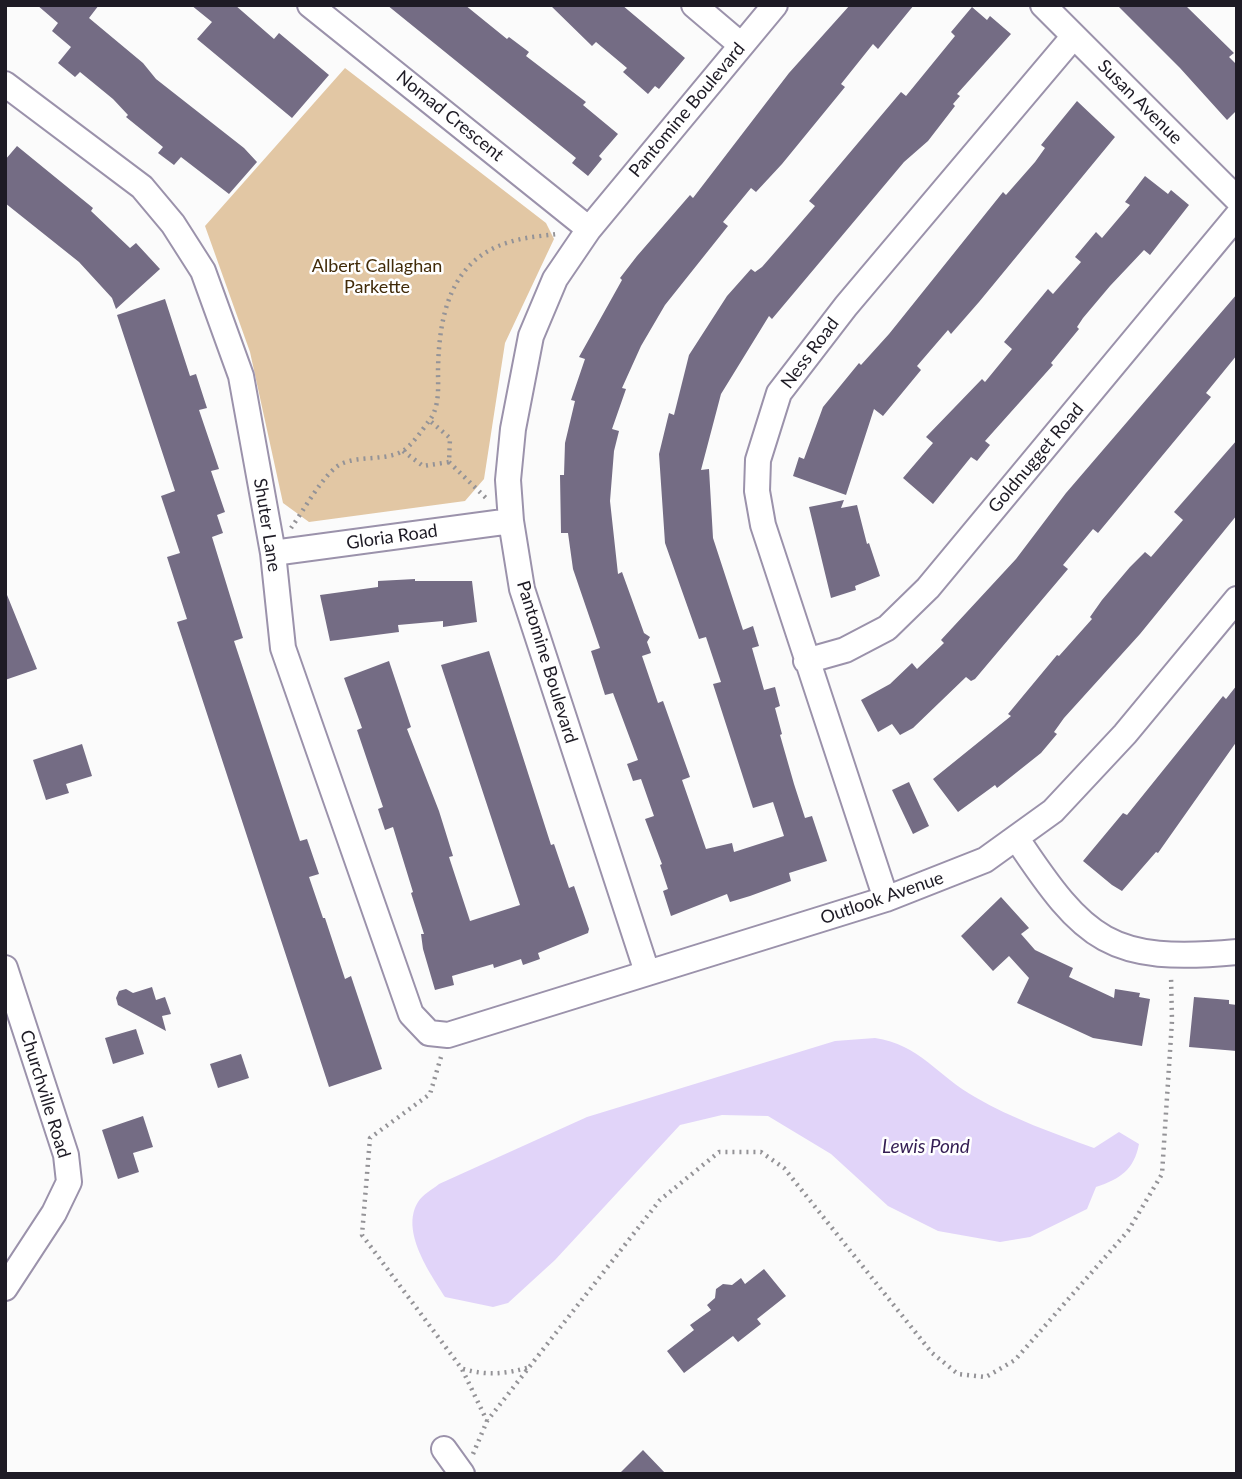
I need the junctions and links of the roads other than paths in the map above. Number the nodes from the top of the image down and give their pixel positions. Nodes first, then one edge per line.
1 (310, 5) edge
2 (694, 5) edge
3 (775, 5) edge
4 (1043, 5) edge
5 (1074, 36) junction
6 (741, 44) junction
7 (5, 84) edge
8 (1237, 198) edge
9 (1237, 216) edge
10 (589, 229) junction
11 (510, 521) junction
12 (273, 553) junction
13 (1237, 599) edge
14 (806, 661) junction
15 (1017, 839) junction
16 (886, 900) junction
17 (1237, 952) edge
18 (5, 968) edge
19 (647, 972) junction
20 (438, 1034) joint
21 (5, 1288) edge
22 (443, 1449) dead end
23 (465, 1468) edge

1 - 10 street, Nomad Crescent
2 - 6 street
3 - 6 street, Pantomine Boulevard
4 - 5 street, Susan Avenue
5 - 8 street, Susan Avenue
5 - 14 street, Ness Road
6 - 10 street, Pantomine Boulevard
7 - 12 street, Shuter Lane
9 - 14 street, Goldnugget Road
10 - 11 street, Pantomine Boulevard
11 - 12 street, Gloria Road
11 - 19 street, Pantomine Boulevard
12 - 20 street, Shuter Lane
13 - 15 street, Outlook Avenue
14 - 16 street, Ness Road
15 - 16 street, Outlook Avenue
15 - 17 street
16 - 19 street, Outlook Avenue
18 - 21 street, Churchville Road
19 - 20 street, Outlook Avenue
22 - 23 street

